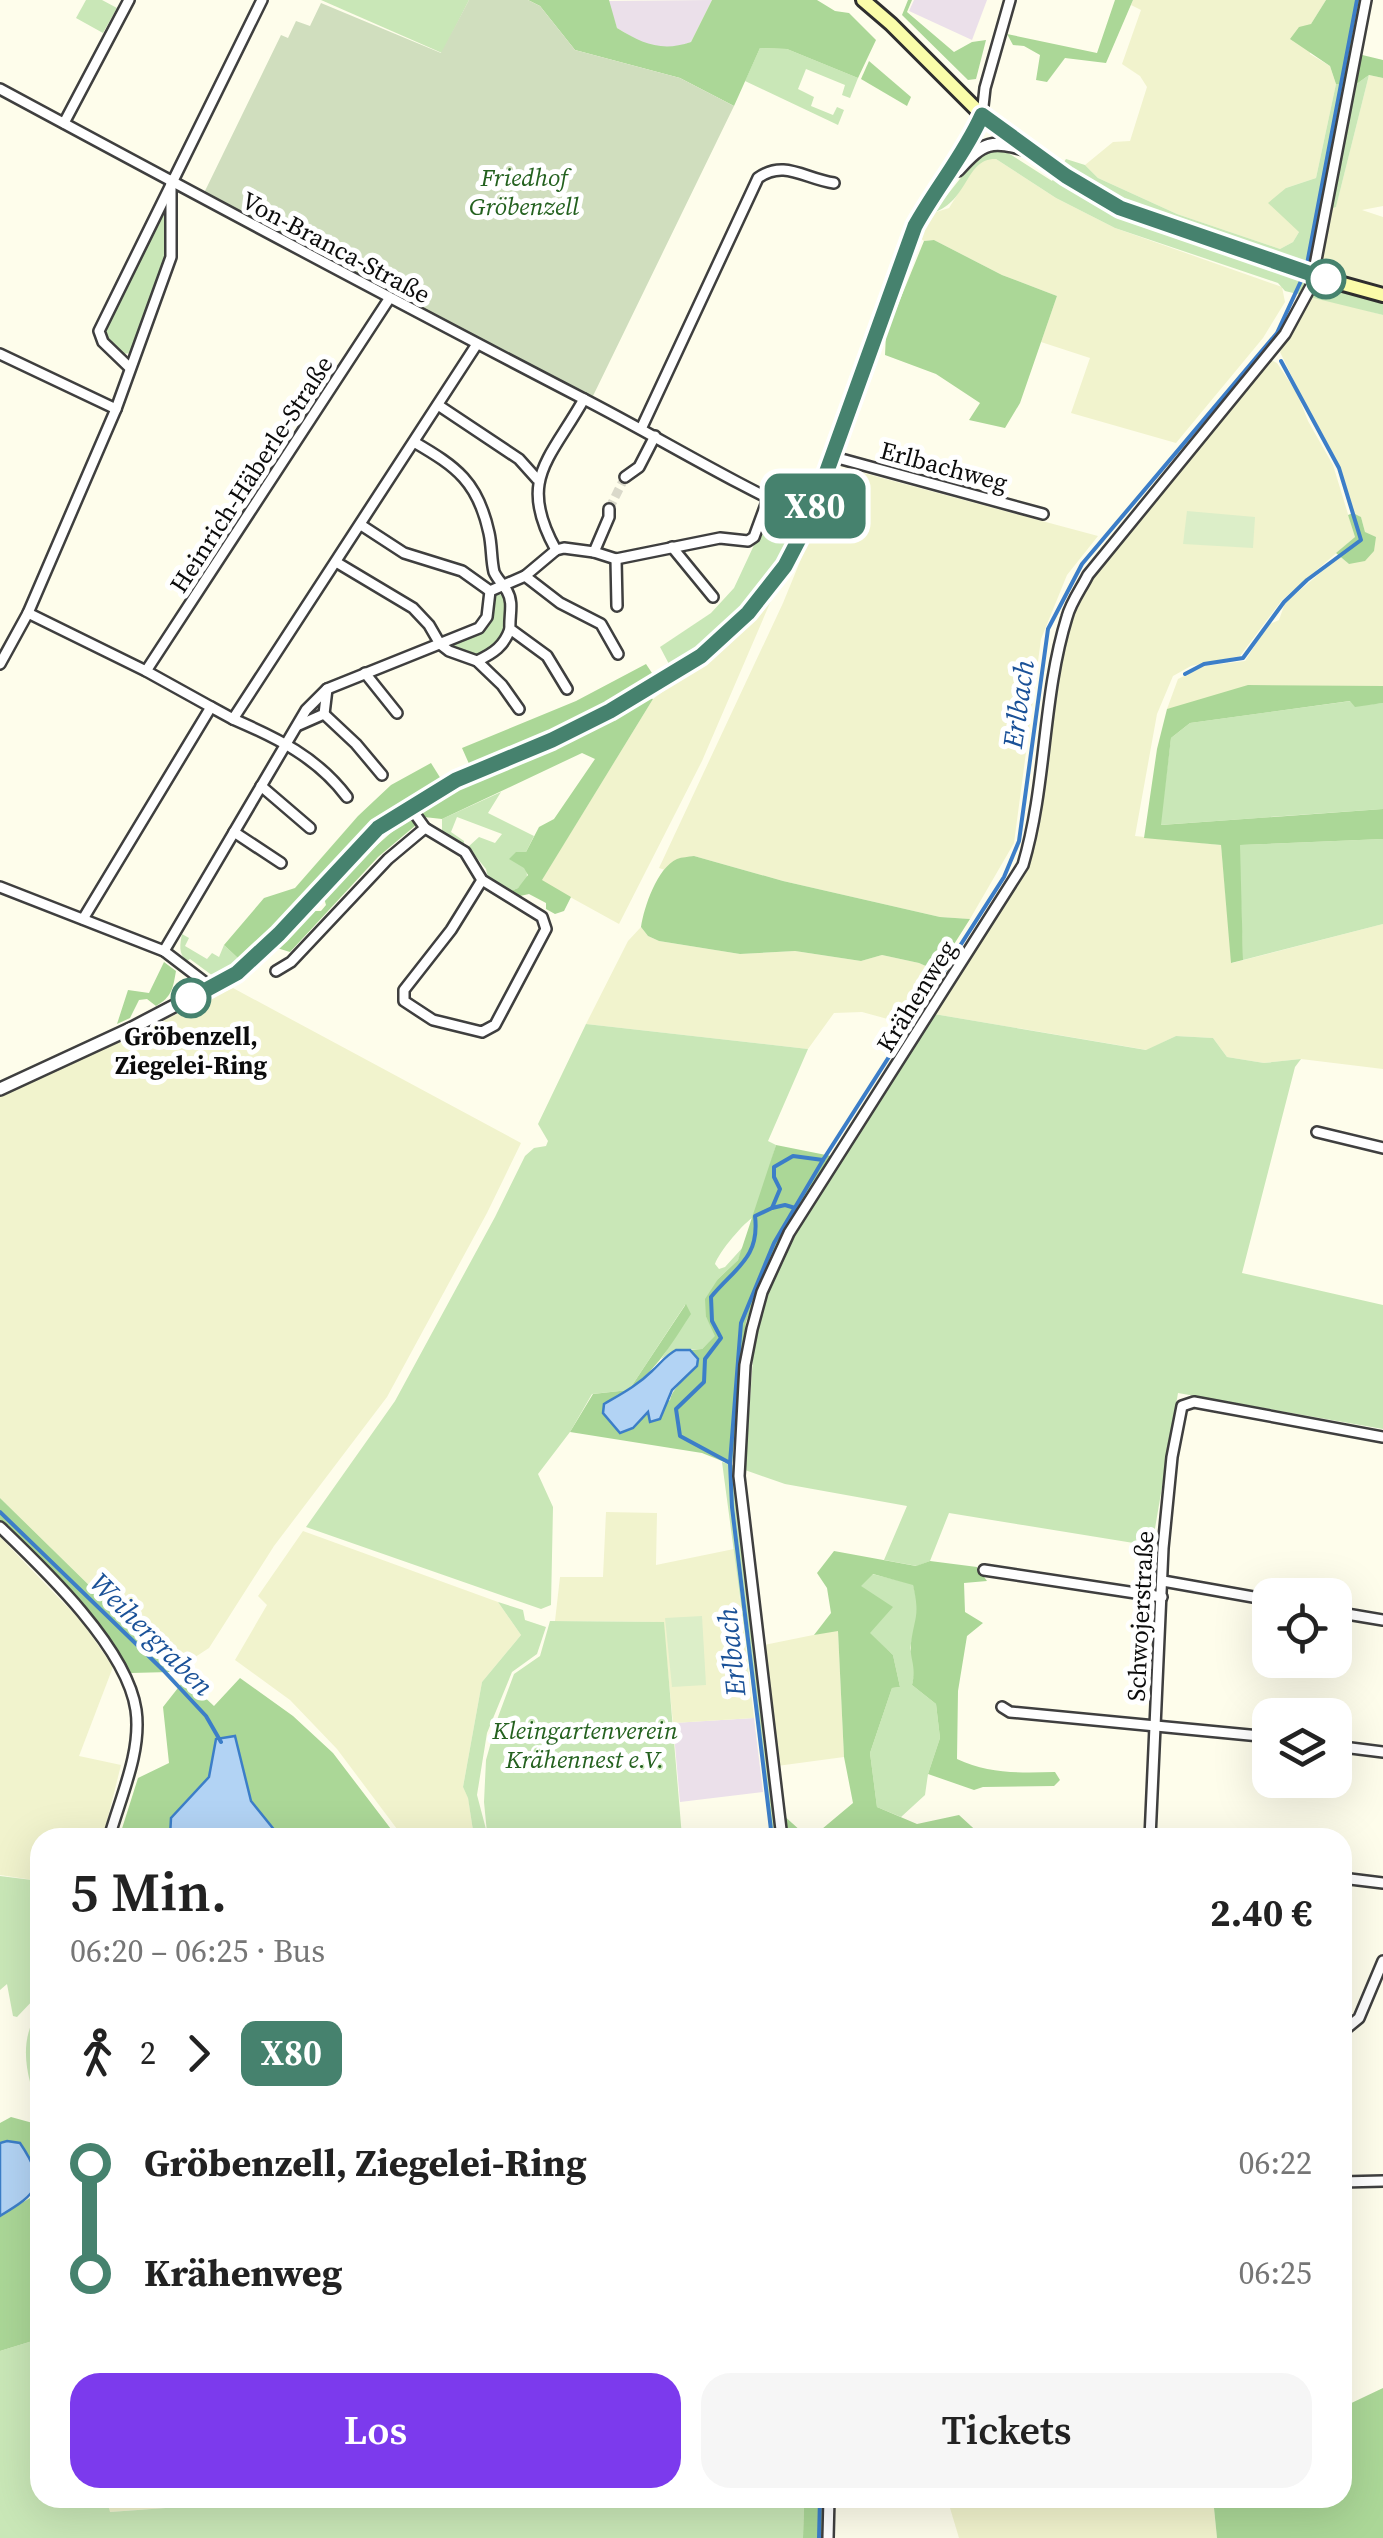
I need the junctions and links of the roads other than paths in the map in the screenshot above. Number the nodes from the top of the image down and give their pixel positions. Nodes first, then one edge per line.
1 (129, 0) edge
2 (262, 0) edge
3 (863, 0) edge
4 (1010, 0) edge
5 (1366, 0) edge
6 (0, 89) edge
7 (982, 115) junction
8 (64, 123) junction
9 (1032, 151) junction
10 (171, 180) junction
11 (834, 184) dead end
12 (926, 207) junction
13 (1314, 276) junction
14 (1383, 295) edge
15 (389, 300) junction
16 (477, 344) junction
17 (0, 354) edge
18 (130, 368) junction
19 (584, 399) junction
20 (438, 405) junction
21 (116, 409) junction
22 (642, 429) junction
23 (655, 436) junction
24 (414, 442) junction
25 (834, 457) junction
26 (625, 477) tunnel mouth
27 (537, 478) junction
28 (768, 500) junction
29 (609, 509) tunnel mouth
30 (1043, 514) dead end
31 (810, 518) junction
32 (360, 526) junction
33 (672, 546) junction
34 (556, 550) junction
35 (594, 552) junction
36 (616, 560) junction
37 (336, 562) junction
38 (525, 576) junction
39 (503, 586) junction
40 (490, 592) junction
41 (713, 597) dead end
42 (616, 606) dead end
43 (28, 613) junction
44 (510, 629) junction
45 (440, 644) junction
46 (618, 654) dead end
47 (477, 661) junction
48 (0, 664) edge
49 (146, 670) junction
50 (365, 673) junction
51 (326, 689) junction
52 (567, 689) dead end
53 (211, 708) junction
54 (519, 709) dead end
55 (397, 713) dead end
56 (324, 714) junction
57 (233, 719) junction
58 (297, 726) junction
59 (287, 744) junction
60 (382, 775) dead end
61 (261, 786) junction
62 (347, 797) dead end
63 (410, 806) junction
64 (310, 828) dead end
65 (424, 828) junction
66 (234, 832) junction
67 (281, 863) dead end
68 (482, 880) junction
69 (0, 887) edge
70 (83, 919) junction
71 (164, 951) junction
72 (276, 971) dead end
73 (210, 987) junction
74 (0, 1089) edge
75 (1317, 1132) dead end
76 (1383, 1148) edge
77 (1383, 1437) edge
78 (0, 1527) edge
79 (984, 1570) dead end
80 (1163, 1581) junction
81 (1162, 1596) junction
82 (1252, 1597) edge
83 (1352, 1615) edge
84 (1383, 1620) edge
85 (1002, 1707) dead end
86 (1154, 1725) junction
87 (1252, 1736) edge
88 (1352, 1748) edge
89 (1383, 1752) edge
90 (112, 1828) edge
91 (781, 1828) edge
92 (1150, 1828) edge
93 (1352, 1879) edge
94 (1383, 1883) edge
95 (1383, 1961) edge
96 (1352, 2024) edge
97 (1383, 2181) edge
98 (1352, 2182) edge
99 (829, 2508) edge
100 (828, 2538) edge

1 - 8 street
2 - 10 street
3 - 7 main road
4 - 7 street
5 - 13 street, Krähenweg
6 - 8 street, Von-Branca-Straße
7 - 9 main road
7 - 12 street
8 - 10 street, Von-Branca-Straße
9 - 12 street
9 - 13 main road
10 - 15 street, Von-Branca-Straße
10 - 18 street
10 - 18 street
11 - 22 street
12 - 25 street
13 - 14 main road
13 - 91 street, Krähenweg
15 - 16 street, Von-Branca-Straße
15 - 49 street, Heinrich-Häberle-Straße
16 - 19 street, Von-Branca-Straße
16 - 20 street
17 - 21 street
18 - 21 street
19 - 22 street, Von-Branca-Straße
19 - 27 street
20 - 24 street
20 - 27 street
21 - 43 street
22 - 23 street, Von-Branca-Straße
23 - 26 street
23 - 28 street, Von-Branca-Straße
24 - 32 street
24 - 39 street
25 - 30 street, Erlbachweg
25 - 31 street
27 - 34 street
28 - 31 street, Von-Branca-Straße
28 - 33 street
29 - 35 street
31 - 63 street
32 - 37 street
32 - 40 street
33 - 36 street
33 - 41 street
34 - 35 street
34 - 38 street
35 - 36 street
36 - 42 street
37 - 45 street
37 - 57 street
38 - 39 street
38 - 46 street
39 - 40 street
39 - 44 street
40 - 45 street
43 - 48 street
43 - 49 street
44 - 47 street
44 - 52 street
45 - 47 street
45 - 50 street
47 - 54 street
49 - 53 street
50 - 51 street
50 - 55 street
51 - 56 street
51 - 58 street
53 - 57 street
53 - 70 street
56 - 58 street
56 - 60 street
57 - 59 street
58 - 59 street
59 - 61 street
59 - 62 street
61 - 64 street
61 - 66 street
63 - 65 street
63 - 73 street
65 - 68 street
65 - 72 street
66 - 67 street
66 - 71 street
68 - 68 street
69 - 70 street
70 - 71 street
71 - 73 street
73 - 74 street
75 - 76 street
77 - 80 street, Schwojerstraße
78 - 90 street
79 - 81 street
80 - 81 street, Schwojerstraße
80 - 82 street
81 - 86 street, Schwojerstraße
83 - 84 street
85 - 86 street
86 - 87 street
86 - 92 street, Schwojerstraße
88 - 89 street
93 - 94 street
95 - 96 street
97 - 98 street
99 - 100 street

